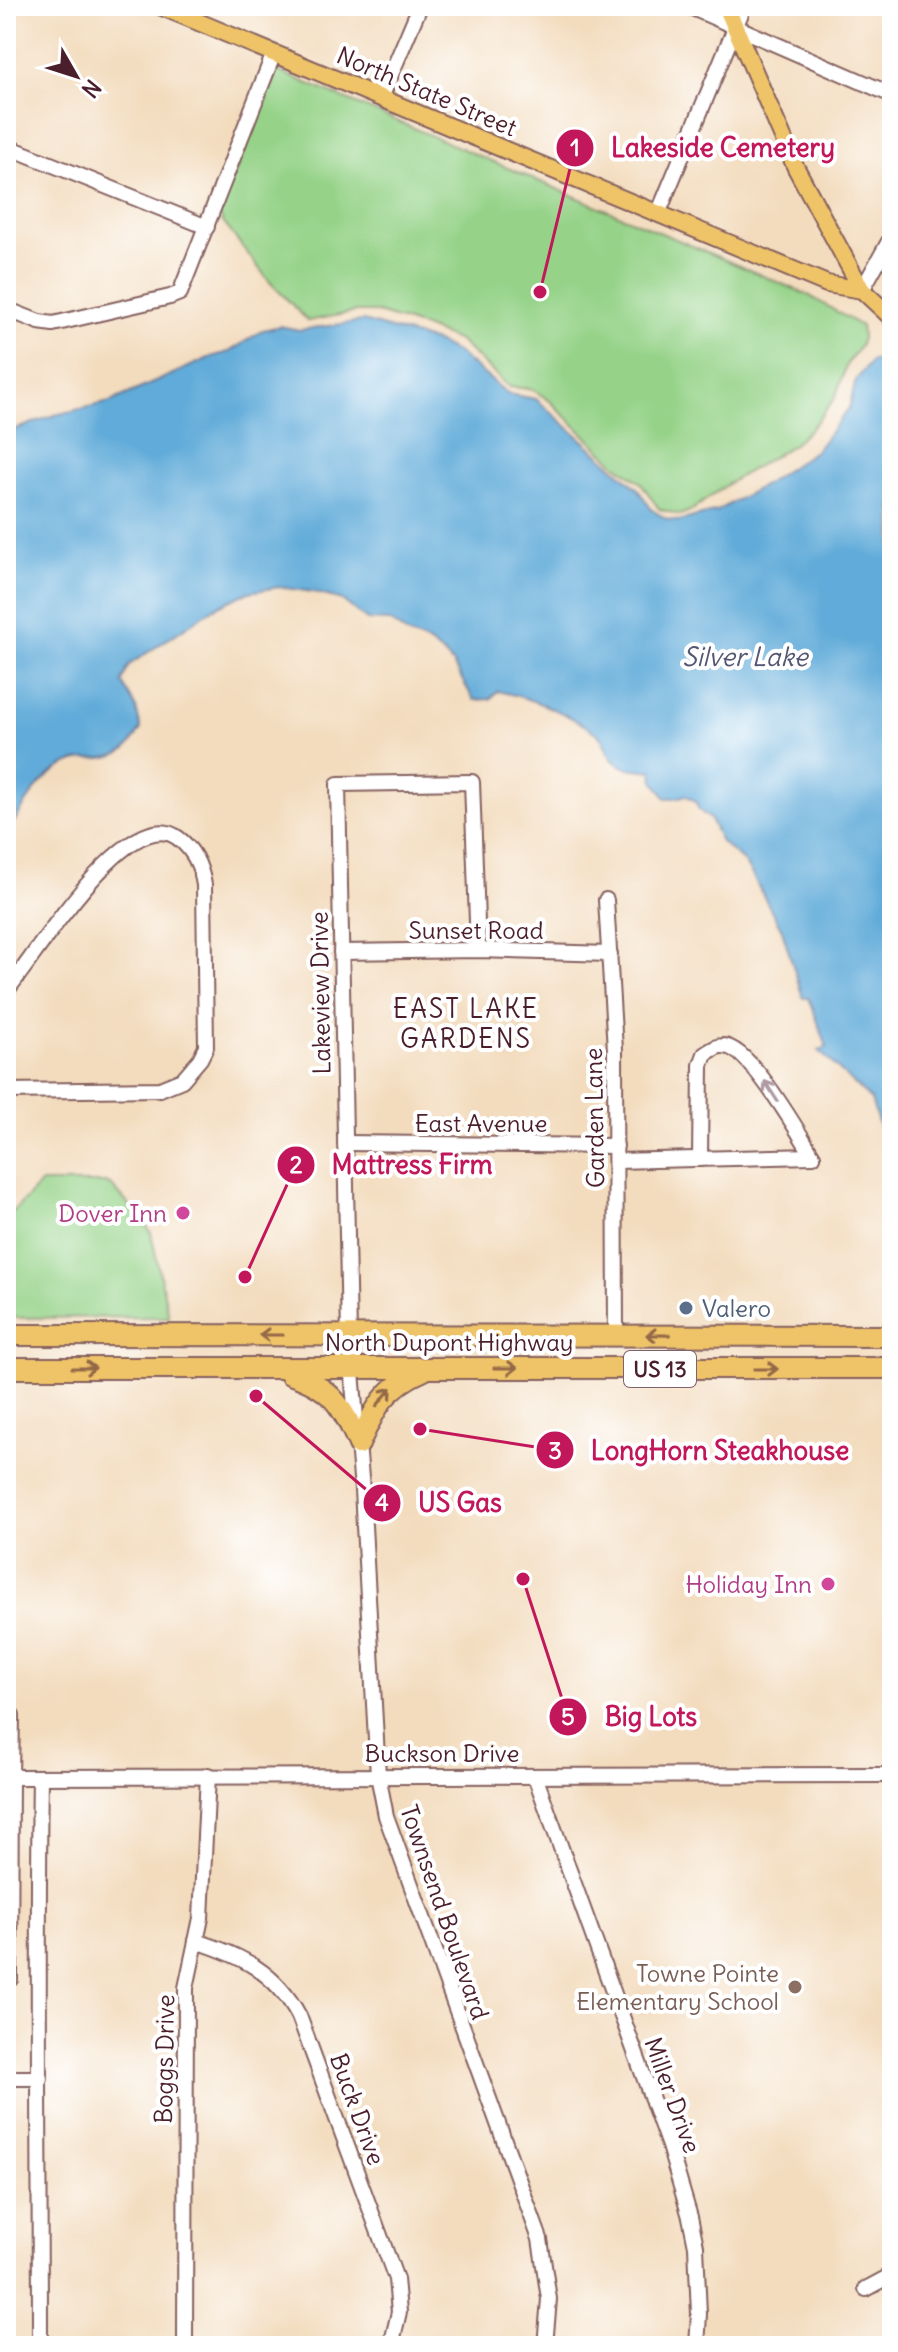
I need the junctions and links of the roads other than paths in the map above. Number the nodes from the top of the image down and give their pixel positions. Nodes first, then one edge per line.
1 (160, 6) edge
2 (420, 6) edge
3 (688, 6) edge
4 (726, 6) edge
5 (744, 6) edge
6 (735, 26) junction
7 (274, 53) junction
8 (892, 95) edge
9 (381, 98) junction
10 (6, 146) edge
11 (658, 214) junction
12 (207, 227) junction
13 (892, 236) edge
14 (862, 290) junction
15 (6, 309) edge
16 (892, 318) edge
17 (606, 900) dead end
18 (478, 950) junction
19 (341, 952) junction
20 (610, 954) junction
21 (6, 991) edge
22 (6, 1091) edge
23 (345, 1143) junction
24 (616, 1146) junction
25 (700, 1159) junction
26 (616, 1161) junction
27 (6, 1335) edge
28 (616, 1335) junction
29 (349, 1336) junction
30 (892, 1336) edge
31 (6, 1368) edge
32 (274, 1368) junction
33 (352, 1368) junction
34 (428, 1368) junction
35 (892, 1368) edge
36 (359, 1444) junction
37 (6, 1714) edge
38 (208, 1775) junction
39 (378, 1775) junction
40 (892, 1775) edge
41 (535, 1776) junction
42 (11, 1777) junction
43 (40, 1777) junction
44 (12, 1926) junction
45 (37, 1930) junction
46 (196, 1941) junction
47 (6, 1981) edge
48 (6, 2078) edge
49 (40, 2078) junction
50 (892, 2275) edge
51 (866, 2289) dead end
52 (40, 2346) edge
53 (185, 2346) edge
54 (391, 2346) edge
55 (545, 2346) edge
56 (697, 2346) edge

1 - 7 main road, North State Street
2 - 9 street
3 - 6 street
4 - 6 main road
5 - 6 street
6 - 8 street
6 - 11 street
6 - 14 main road
7 - 9 main road, North State Street
7 - 12 street
9 - 11 main road, North State Street
10 - 12 street
11 - 14 main road, North State Street
12 - 15 street
13 - 14 street
14 - 16 main road
17 - 20 street, Garden Lane
18 - 19 street, Sunset Road
18 - 19 street, Lakeview Drive
18 - 20 street, Sunset Road
19 - 23 street, Lakeview Drive
20 - 24 street, Garden Lane
21 - 22 street
23 - 24 street, East Avenue
23 - 29 street, Lakeview Drive
24 - 26 street, Garden Lane
25 -> 25 street
25 - 26 street
26 - 28 street, Garden Lane
29 -> 27 highway, North Dupont Highway / US 13
28 - 29 highway, North Dupont Highway / US 13
30 -> 28 highway, North Dupont Highway / US 13
29 - 33 street, Townsend Boulevard
31 -> 32 highway, North Dupont Highway / US 13
32 - 33 highway, North Dupont Highway / US 13
32 - 36 highway
33 - 34 highway, North Dupont Highway / US 13
33 - 36 street, Townsend Boulevard
34 -> 35 highway, North Dupont Highway / US 13
36 -> 34 highway
36 - 39 street, Townsend Boulevard
37 - 42 street
38 - 39 street, Buckson Drive
38 - 43 street, Buckson Drive
38 - 46 street, Boggs Drive
39 - 41 street, Buckson Drive
39 - 55 street, Townsend Boulevard
40 - 41 street, Buckson Drive
41 - 56 street, Miller Drive
42 - 43 street, Buckson Drive
42 - 44 street
43 - 45 street
44 - 45 street
44 - 47 street
45 - 49 street
46 - 53 street, Boggs Drive
46 - 54 street, Buck Drive
48 - 49 street
49 - 52 street
50 - 51 street

